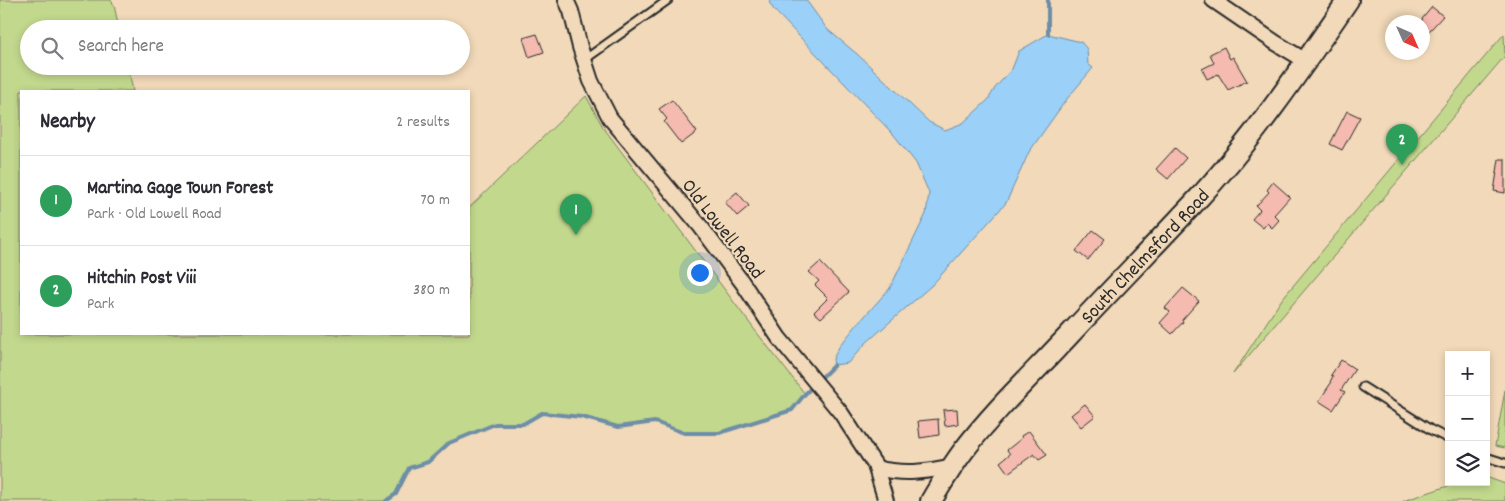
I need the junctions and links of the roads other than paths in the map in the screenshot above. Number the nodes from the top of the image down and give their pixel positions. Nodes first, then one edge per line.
1 (566, 0) edge
2 (668, 0) edge
3 (1213, 0) edge
4 (1348, 0) edge
5 (584, 60) junction
6 (1306, 61) junction
7 (1364, 387) dead end
8 (1445, 437) edge
9 (1490, 458) edge
10 (1505, 463) edge
11 (953, 466) junction
12 (876, 468) junction
13 (886, 501) edge
14 (931, 501) edge

1 - 5 street, Old Lowell Road
2 - 5 lane
3 - 6 street
4 - 6 main road, South Chelmsford Road
5 - 12 street, Old Lowell Road
6 - 11 main road, South Chelmsford Road
7 - 8 lane
9 - 10 lane
11 - 12 street
11 - 14 main road, South Chelmsford Road
12 - 13 street, Old Lowell Road

